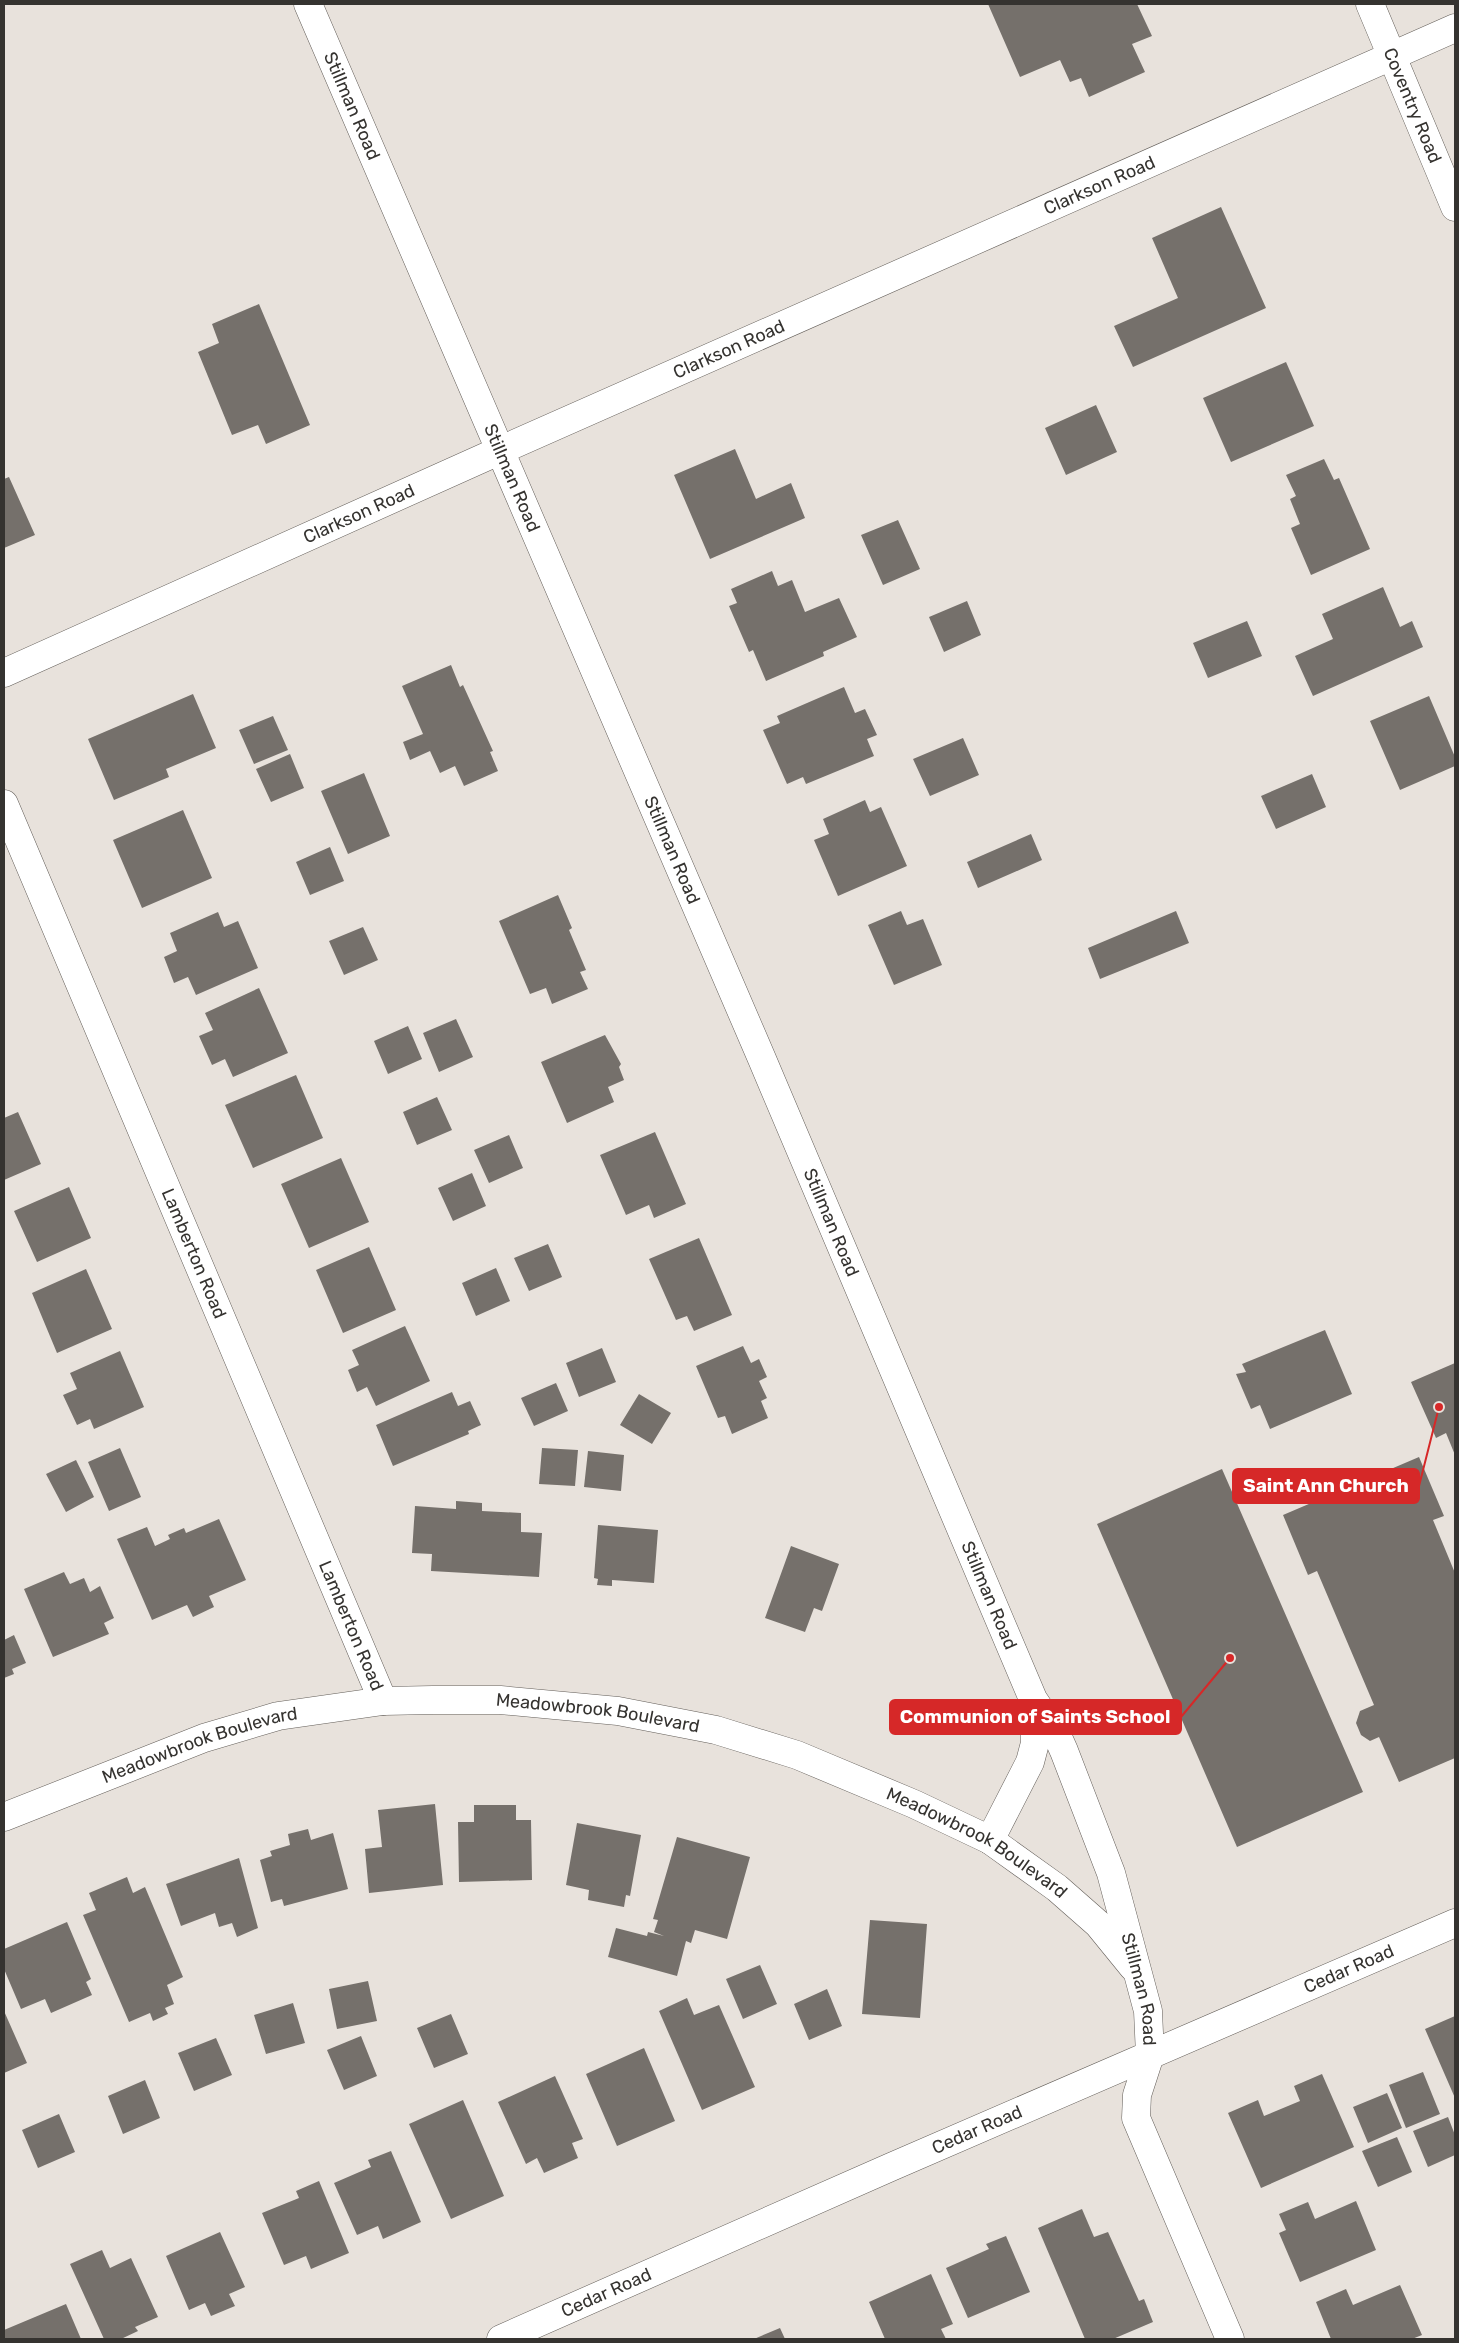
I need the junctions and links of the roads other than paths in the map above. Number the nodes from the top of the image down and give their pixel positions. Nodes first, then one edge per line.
1 (308, 4) edge
2 (1370, 4) edge
3 (1455, 28) edge
4 (1391, 57) junction
5 (1455, 207) edge
6 (501, 450) junction
7 (4, 673) edge
8 (4, 804) edge
9 (1033, 1699) junction
10 (383, 1701) junction
11 (4, 1817) edge
12 (990, 1840) junction
13 (1455, 1923) edge
14 (1138, 1972) junction
15 (1150, 2055) junction
16 (501, 2339) edge
17 (1230, 2339) edge

1 - 6 street, Stillman Road
2 - 4 street, Coventry Road
3 - 4 street, Clarkson Road
4 - 5 street, Coventry Road
4 - 6 street, Clarkson Road
6 - 7 street, Clarkson Road
6 - 9 street, Stillman Road
8 - 10 street, Lamberton Road
9 - 12 street, Stillman Road
9 - 14 street, Stillman Road
10 - 11 street, Meadowbrook Boulevard
10 - 12 street, Meadowbrook Boulevard
12 - 14 street, Meadowbrook Boulevard
13 - 15 street, Cedar Road
14 - 15 street, Stillman Road
15 - 16 street, Cedar Road
15 - 17 street, Stillman Road

